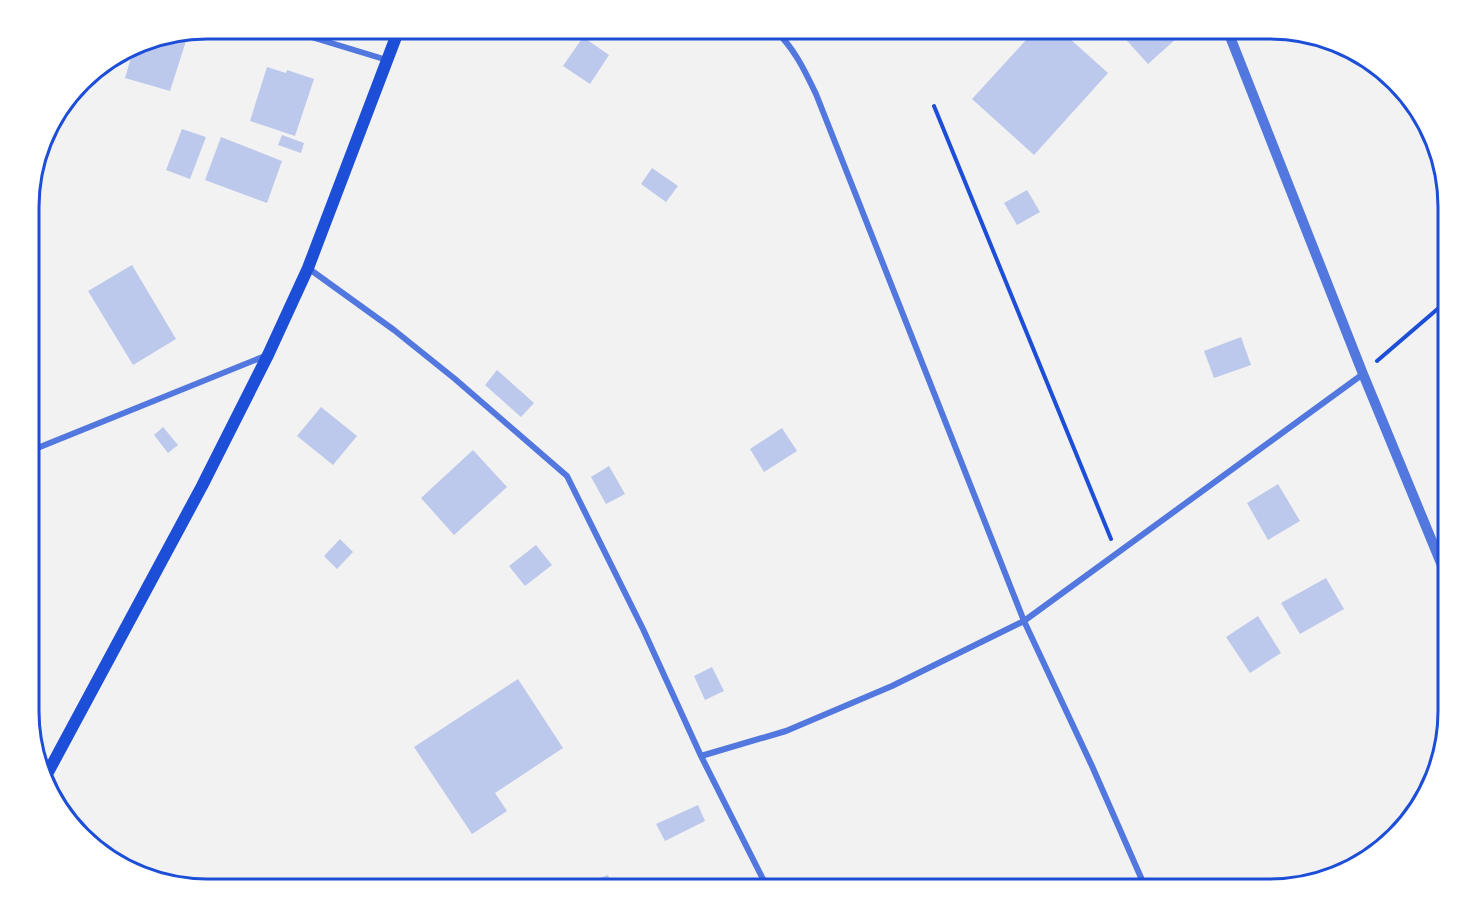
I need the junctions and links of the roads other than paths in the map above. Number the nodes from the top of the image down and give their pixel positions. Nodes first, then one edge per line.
1 (320, 39) edge
2 (395, 39) edge
3 (784, 39) edge
4 (1231, 39) edge
5 (387, 60) junction
6 (308, 268) junction
7 (268, 355) junction
8 (1363, 374) junction
9 (39, 447) edge
10 (1438, 556) edge
11 (1024, 621) junction
12 (701, 756) junction
13 (50, 769) edge
14 (763, 879) edge
15 (1142, 879) edge

1 - 5 street
2 - 5 main road
3 - 11 street
4 - 8 street
5 - 6 main road
6 - 7 main road
6 - 12 street
7 - 9 street
7 - 13 main road
8 - 10 street
8 - 11 street
11 - 12 street
11 - 15 street
12 - 14 street

